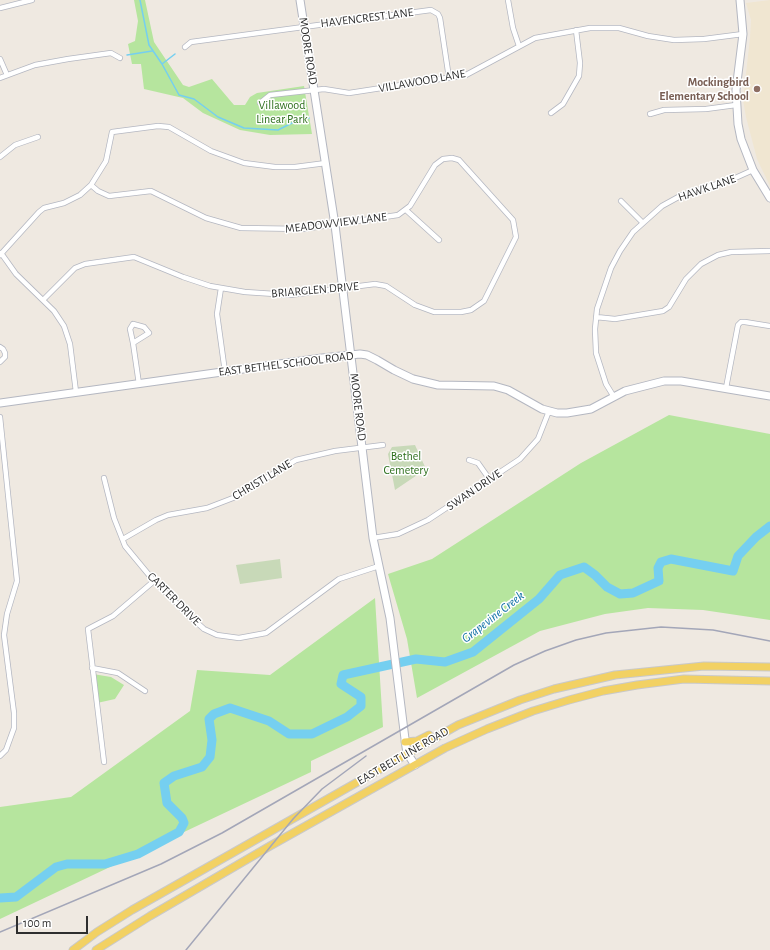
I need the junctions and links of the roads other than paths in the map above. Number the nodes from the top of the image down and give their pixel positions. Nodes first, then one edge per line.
1 (32, 0) edge
2 (300, 0) edge
3 (508, 0) edge
4 (740, 0) edge
5 (0, 8) edge
6 (304, 26) junction
7 (576, 30) junction
8 (743, 34) junction
9 (519, 46) junction
10 (185, 47) dead end
11 (120, 58) dead end
12 (0, 59) edge
13 (7, 75) junction
14 (0, 78) edge
15 (449, 78) junction
16 (314, 90) junction
17 (260, 103) dead end
18 (736, 105) junction
19 (551, 113) dead end
20 (650, 114) dead end
21 (38, 137) dead end
22 (0, 157) edge
23 (326, 163) junction
24 (753, 170) junction
25 (91, 185) junction
26 (770, 198) edge
27 (621, 201) dead end
28 (406, 210) junction
29 (642, 222) junction
30 (335, 225) junction
31 (439, 240) dead end
32 (770, 251) edge
33 (1, 254) edge
34 (221, 288) junction
35 (343, 288) junction
36 (43, 300) junction
37 (596, 316) junction
38 (770, 326) edge
39 (133, 343) junction
40 (0, 348) edge
41 (351, 355) junction
42 (0, 362) edge
43 (225, 372) junction
44 (139, 384) junction
45 (726, 388) junction
46 (76, 392) junction
47 (770, 396) edge
48 (614, 397) junction
49 (0, 403) edge
50 (549, 411) junction
51 (0, 417) edge
52 (383, 445) dead end
53 (363, 447) junction
54 (469, 460) dead end
55 (104, 478) dead end
56 (490, 480) junction
57 (373, 538) junction
58 (123, 539) junction
59 (379, 566) junction
60 (154, 581) junction
61 (683, 667) junction
62 (770, 667) edge
63 (92, 668) junction
64 (684, 679) junction
65 (770, 681) edge
66 (145, 690) dead end
67 (458, 725) junction
68 (405, 742) junction
69 (407, 753) junction
70 (0, 756) edge
71 (104, 762) dead end
72 (415, 765) junction
73 (183, 882) junction
74 (190, 894) junction
75 (73, 950) edge
76 (96, 950) edge

1 - 5 street
2 - 6 street, MOORE ROAD
3 - 9 street
4 - 8 street
6 - 10 street, HAVENCREST LANE
6 - 15 street, HAVENCREST LANE
6 - 16 street, MOORE ROAD
7 - 8 street, VILLAWOOD LANE
7 - 9 street, VILLAWOOD LANE
7 - 19 street
8 - 18 street
9 - 15 street, VILLAWOOD LANE
11 - 13 street
12 - 13 street
13 - 14 street
15 - 16 street, VILLAWOOD LANE
16 - 17 street, VILLAWOOD LANE
16 - 23 street, MOORE ROAD
18 - 20 street
18 - 24 street
21 - 22 street
23 - 25 street
23 - 30 street, MOORE ROAD
24 - 26 street
24 - 29 street, HAWK LANE
25 - 30 street, MEADOWVIEW LANE
25 - 33 street
27 - 29 street
28 - 30 street, MEADOWVIEW LANE
28 - 31 street
28 - 35 street, BRIARGLEN DRIVE
29 - 37 street, HAWK LANE
30 - 35 street, MOORE ROAD
32 - 37 street
33 - 36 street
34 - 35 street, BRIARGLEN DRIVE
34 - 36 street, BRIARGLEN DRIVE
34 - 43 street
35 - 41 street, MOORE ROAD
36 - 46 street
37 - 48 street, HAWK LANE
38 - 45 street
39 - 39 street
39 - 44 street
40 - 42 street
41 - 43 street, EAST BETHEL SCHOOL ROAD
41 - 50 street, EAST BETHEL SCHOOL ROAD
41 - 53 street, MOORE ROAD
43 - 44 street, EAST BETHEL SCHOOL ROAD
44 - 46 street, EAST BETHEL SCHOOL ROAD
45 - 47 street, EAST BETHEL SCHOOL ROAD
45 - 48 street, EAST BETHEL SCHOOL ROAD
46 - 49 street, EAST BETHEL SCHOOL ROAD
48 - 50 street, EAST BETHEL SCHOOL ROAD
50 - 56 street, SWAN DRIVE
51 - 70 street
52 - 53 street, CHRISTI LANE
53 - 57 street, MOORE ROAD
53 - 58 street, CHRISTI LANE
54 - 56 street
55 - 58 street, CARTER DRIVE
56 - 57 street, SWAN DRIVE
57 - 59 street, MOORE ROAD
58 - 60 street, CARTER DRIVE
59 - 60 street, CARTER DRIVE
59 - 68 street, MOORE ROAD
60 - 63 street
61 - 62 main road, EAST BELT LINE ROAD
61 - 64 main road
61 - 67 main road, EAST BELT LINE ROAD
63 - 66 street
63 - 71 street
64 - 65 main road, EAST BELT LINE ROAD
64 - 72 main road, EAST BELT LINE ROAD
67 - 68 main road
67 - 69 main road, EAST BELT LINE ROAD
68 - 69 street, MOORE ROAD
69 - 72 street, MOORE ROAD
69 - 73 main road, EAST BELT LINE ROAD
72 - 74 main road, EAST BELT LINE ROAD
73 - 74 main road
73 - 75 main road, EAST BELT LINE ROAD
74 - 76 main road, EAST BELT LINE ROAD

